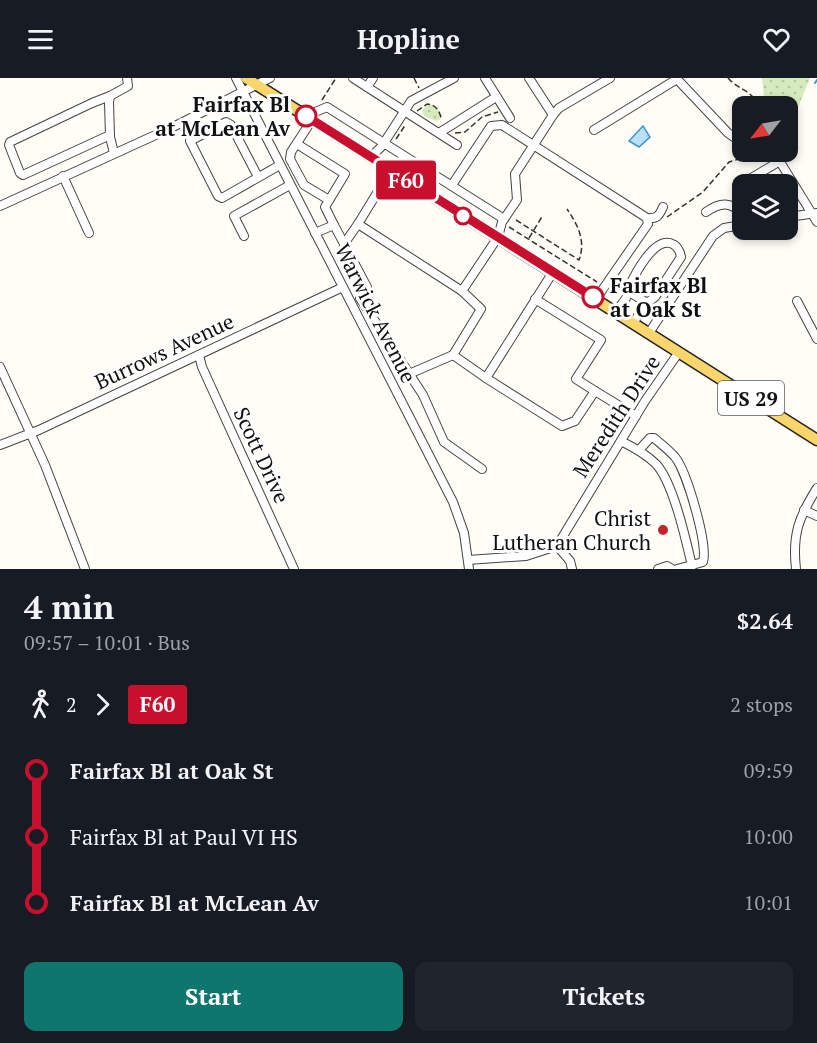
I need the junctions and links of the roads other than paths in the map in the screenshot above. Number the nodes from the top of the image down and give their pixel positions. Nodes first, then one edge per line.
1 (127, 78) edge
2 (236, 78) edge
3 (246, 78) edge
4 (270, 78) edge
5 (352, 78) edge
6 (373, 78) edge
7 (454, 78) edge
8 (485, 78) edge
9 (610, 78) edge
10 (531, 79) edge
11 (676, 79) edge
12 (257, 85) junction
13 (367, 87) junction
14 (243, 92) junction
15 (110, 96) junction
16 (496, 97) junction
17 (404, 111) junction
18 (553, 115) junction
19 (309, 118) junction
20 (510, 118) dead end
21 (594, 130) dead end
22 (439, 132) junction
23 (110, 135) junction
24 (732, 136) edge
25 (384, 143) junction
26 (297, 144) junction
27 (457, 145) dead end
28 (534, 146) junction
29 (114, 153) junction
30 (371, 157) junction
31 (778, 162) edge
32 (781, 162) edge
33 (280, 165) junction
34 (392, 170) junction
35 (758, 174) edge
36 (63, 176) junction
37 (258, 177) junction
38 (290, 185) junction
39 (452, 185) junction
40 (329, 200) junction
41 (732, 205) edge
42 (0, 206) edge
43 (663, 207) dead end
44 (706, 212) dead end
45 (814, 213) edge
46 (798, 215) edge
47 (647, 218) junction
48 (504, 219) junction
49 (817, 222) edge
50 (358, 224) junction
51 (334, 225) junction
52 (732, 227) edge
53 (89, 233) dead end
54 (315, 233) junction
55 (244, 236) dead end
56 (498, 237) junction
57 (344, 244) junction
58 (680, 253) junction
59 (698, 261) junction
60 (553, 272) junction
61 (343, 287) junction
62 (462, 291) junction
63 (628, 291) junction
64 (535, 299) junction
65 (596, 299) junction
66 (797, 301) dead end
67 (647, 303) junction
68 (615, 312) junction
69 (633, 323) junction
70 (649, 333) junction
71 (817, 339) edge
72 (679, 352) junction
73 (199, 354) junction
74 (453, 355) junction
75 (0, 367) edge
76 (409, 374) junction
77 (486, 378) junction
78 (595, 391) junction
79 (636, 416) junction
80 (31, 434) junction
81 (817, 440) edge
82 (621, 441) junction
83 (0, 446) edge
84 (639, 450) junction
85 (482, 469) dead end
86 (817, 488) edge
87 (804, 510) junction
88 (817, 516) edge
89 (557, 546) junction
90 (469, 565) edge
91 (692, 566) junction
92 (85, 569) edge
93 (294, 569) edge
94 (573, 569) edge
95 (658, 569) edge
96 (672, 569) edge
97 (677, 569) edge
98 (796, 569) edge

1 - 15 street
2 - 14 street, Warwick Avenue
3 - 12 main road, US 29
4 - 12 street
5 - 13 street
6 - 13 street
7 - 17 street
8 - 16 street
9 - 18 street
10 - 18 street
11 - 21 street
11 - 24 street
12 - 14 street
12 - 19 main road, US 29
13 - 17 street
14 - 29 street
14 - 33 street, Warwick Avenue
15 - 23 street
15 - 23 street
16 - 20 street
16 - 22 street
17 - 22 street
17 - 25 street
18 - 28 street
19 - 25 street
19 - 26 street
19 - 30 main road, US 29
22 - 27 street
23 - 29 street
25 - 30 street
25 - 39 street
26 - 40 street
26 - 40 street
28 - 39 street
28 - 47 street
28 - 48 street
29 - 36 street
30 - 34 main road, US 29
31 - 35 street
32 - 45 street
33 - 37 street
33 - 38 street, Warwick Avenue
34 - 50 street
34 - 56 main road, US 29
36 - 42 street
36 - 53 street
37 - 37 street
38 - 54 street, Warwick Avenue
38 - 55 street
39 - 48 street
40 - 51 street
41 - 44 street
43 - 47 street
45 - 46 street
45 - 49 street
47 - 65 street
48 - 56 street
50 - 57 street
50 - 62 street
51 - 54 street
51 - 57 street
52 - 59 street
54 - 61 street, Warwick Avenue
56 - 60 main road, US 29
56 - 62 street
57 - 76 street
58 - 59 street
58 - 63 street
58 - 67 street
59 - 70 street
60 - 64 street
60 - 65 main road, US 29
61 - 73 street, Burrows Avenue
61 - 90 street, Warwick Avenue
62 - 74 street
63 - 67 street
63 - 68 street
64 - 77 street
64 - 78 street
65 - 68 main road, US 29
66 - 71 street
67 - 69 street
68 - 69 main road, US 29
69 - 70 main road, US 29
70 - 72 main road, US 29
72 - 79 street, Meredith Drive
72 - 81 main road, US 29
73 - 80 street, Burrows Avenue
73 - 93 street, Scott Drive
74 - 76 street
74 - 77 street
75 - 80 street
76 - 85 street
77 - 78 street
78 - 79 street
79 - 82 street, Meredith Drive
80 - 83 street, Burrows Avenue
80 - 92 street
82 - 84 street
82 - 89 street, Meredith Drive
84 - 91 street
84 - 91 street
86 - 87 street
87 - 88 street
87 - 98 street
89 - 90 street
89 - 94 street
91 - 97 street
95 - 96 street

